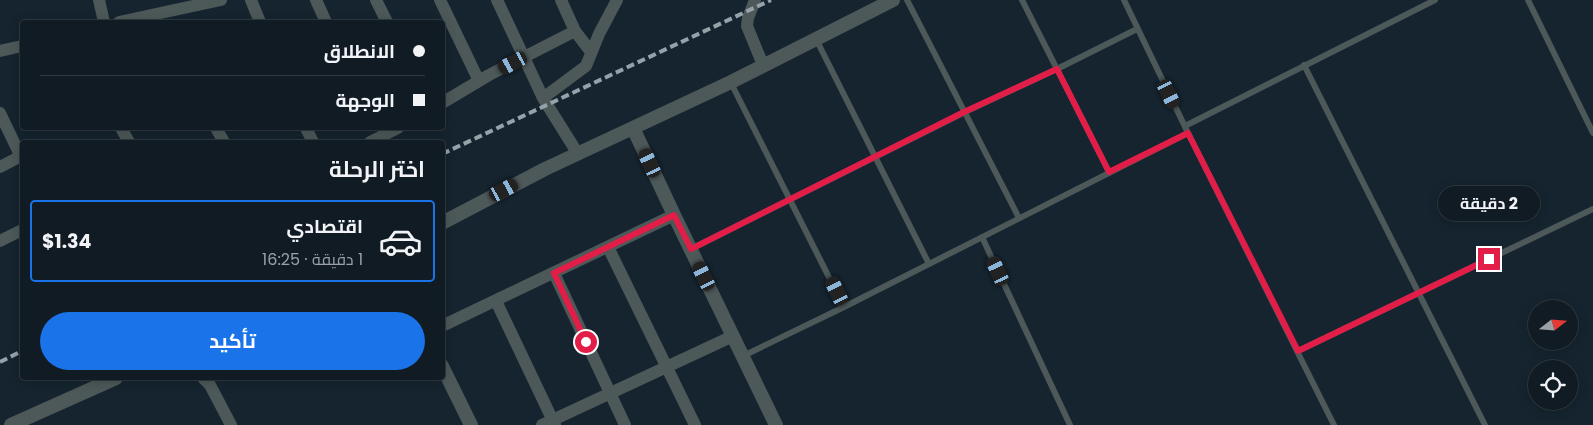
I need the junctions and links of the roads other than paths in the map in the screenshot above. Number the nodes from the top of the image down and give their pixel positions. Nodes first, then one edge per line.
1 (99, 0) edge
2 (221, 0) edge
3 (251, 0) edge
4 (316, 0) edge
5 (376, 0) edge
6 (440, 0) edge
7 (497, 0) edge
8 (561, 0) edge
9 (617, 0) edge
10 (755, 0) edge
11 (893, 0) edge
12 (907, 0) edge
13 (1022, 0) edge
14 (1124, 0) edge
15 (1435, 0) edge
16 (1528, 0) edge
17 (165, 18) edge
18 (104, 20) edge
19 (142, 20) edge
20 (259, 20) edge
21 (325, 20) edge
22 (386, 20) edge
23 (1137, 29) junction
24 (575, 31) junction
25 (816, 38) junction
26 (20, 46) edge
27 (0, 51) edge
28 (591, 52) junction
29 (523, 57) junction
30 (764, 65) junction
31 (1304, 65) junction
32 (1057, 69) junction
33 (479, 81) junction
34 (731, 82) junction
35 (543, 98) junction
36 (445, 101) edge
37 (964, 112) junction
38 (0, 113) edge
39 (1185, 126) junction
40 (633, 128) junction
41 (392, 130) edge
42 (1188, 133) junction
43 (1593, 133) edge
44 (374, 136) edge
45 (20, 154) edge
46 (578, 154) junction
47 (874, 157) junction
48 (20, 159) edge
49 (0, 167) edge
50 (1109, 172) junction
51 (791, 199) junction
52 (1593, 208) edge
53 (674, 215) junction
54 (1019, 218) junction
55 (445, 221) edge
56 (20, 231) edge
57 (982, 237) junction
58 (0, 241) edge
59 (608, 247) junction
60 (691, 249) junction
61 (929, 264) junction
62 (554, 273) junction
63 (1420, 293) junction
64 (496, 301) junction
65 (844, 307) junction
66 (445, 325) edge
67 (733, 336) junction
68 (1298, 351) junction
69 (743, 356) junction
70 (667, 368) junction
71 (445, 372) edge
72 (112, 380) edge
73 (208, 380) edge
74 (610, 394) junction
75 (550, 423) edge
76 (11, 425) edge
77 (230, 425) edge
78 (471, 425) edge
79 (625, 425) edge
80 (695, 425) edge
81 (776, 425) edge
82 (1070, 425) edge
83 (1334, 425) edge
84 (1486, 425) edge

1 - 18 street
2 - 17 street
3 - 20 street
4 - 21 street
5 - 22 street
6 - 33 street
7 - 29 street
8 - 24 street
9 - 28 street
10 - 30 street
11 - 25 street
12 - 37 lane
13 - 32 lane
14 - 23 lane
15 - 31 lane
16 - 43 lane
17 - 19 street
23 - 32 lane
23 - 39 lane
24 - 28 street
24 - 29 street
25 - 30 street
25 - 47 lane
26 - 27 street
28 - 35 street
29 - 33 street
29 - 35 street
30 - 34 street
31 - 39 lane
31 - 63 lane
32 - 37 lane
32 - 50 lane
33 - 36 street
34 - 40 street
34 - 51 lane
35 - 46 street
37 - 47 lane
37 - 54 lane
38 - 45 street
39 - 42 lane
40 - 46 street
40 - 53 street
41 - 44 street
42 - 50 lane
42 - 68 lane
46 - 55 street
47 - 51 lane
47 - 61 lane
48 - 49 street
50 - 54 lane
51 - 60 lane
51 - 65 lane
52 - 63 lane
53 - 59 street
53 - 60 street
54 - 57 lane
56 - 58 street
57 - 61 lane
57 - 82 lane
59 - 62 street
59 - 70 street
60 - 67 street
61 - 65 lane
62 - 64 street
62 - 74 street
63 - 68 lane
63 - 84 lane
64 - 66 street
64 - 75 street
65 - 69 lane
67 - 69 street
67 - 70 street
68 - 83 lane
69 - 81 street
70 - 74 street
70 - 80 street
71 - 78 street
72 - 76 street
73 - 77 street
74 - 75 street
74 - 79 street

